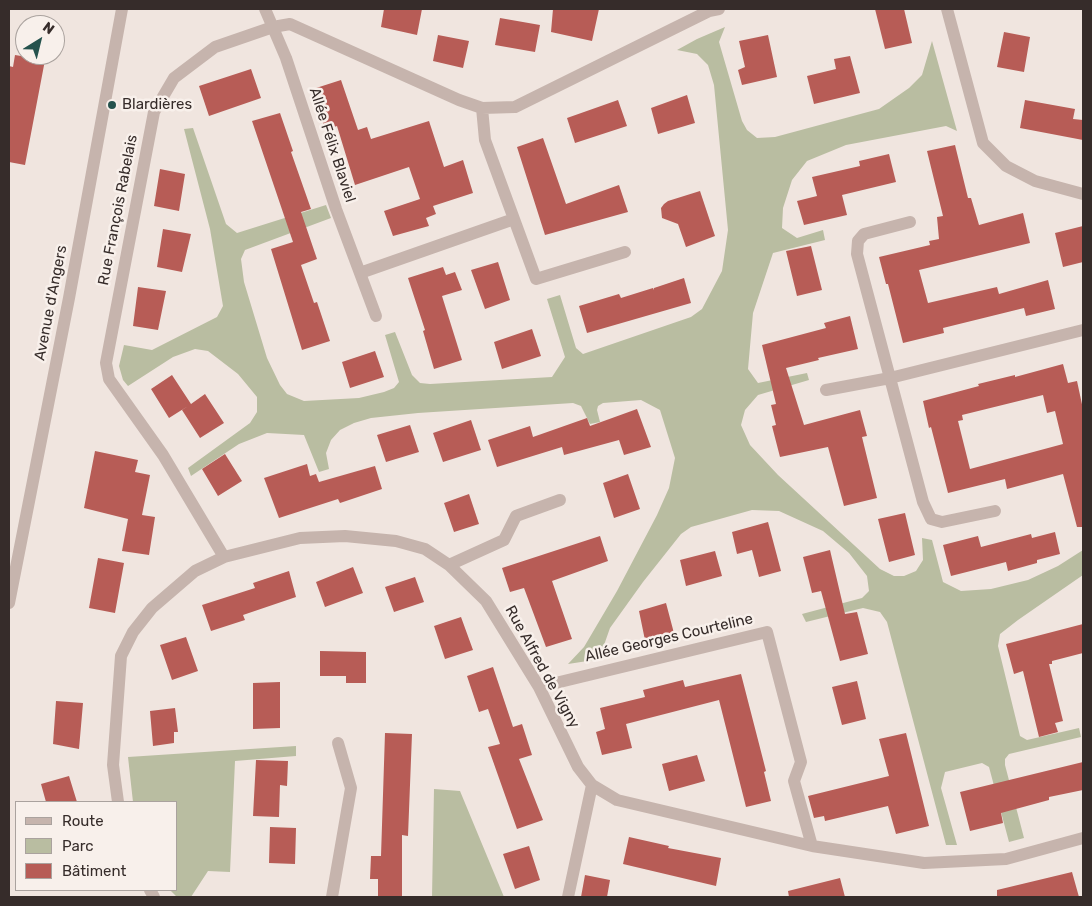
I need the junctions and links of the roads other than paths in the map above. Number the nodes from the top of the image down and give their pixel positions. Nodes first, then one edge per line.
1 (122, 9) edge
2 (265, 9) edge
3 (947, 9) edge
4 (712, 10) edge
5 (273, 27) junction
6 (482, 108) junction
7 (1083, 194) edge
8 (514, 219) junction
9 (910, 222) dead end
10 (625, 252) dead end
11 (360, 273) junction
12 (376, 316) dead end
13 (1083, 330) edge
14 (890, 378) junction
15 (826, 390) dead end
16 (560, 500) dead end
17 (994, 511) dead end
18 (224, 557) junction
19 (449, 565) junction
20 (9, 603) edge
21 (539, 687) junction
22 (338, 743) dead end
23 (592, 784) junction
24 (118, 801) edge
25 (1083, 838) edge
26 (812, 846) junction
27 (332, 897) edge
28 (568, 897) edge

1 - 20 street, Avenue d'Angers
2 - 5 street, Allée Félix Blaviel
3 - 7 street
4 - 6 street, Rue François Rabelais
5 - 6 street, Rue François Rabelais
5 - 11 street, Allée Félix Blaviel
5 - 18 street, Rue François Rabelais
6 - 8 street
8 - 10 street
8 - 11 street
9 - 14 street
11 - 12 street, Allée Félix Blaviel
13 - 14 street
14 - 15 street
14 - 17 street
16 - 19 street
18 - 19 street, Rue Alfred de Vigny
18 - 24 street, Rue Alfred de Vigny
19 - 21 street, Rue Alfred de Vigny
21 - 23 street, Rue Alfred de Vigny
21 - 26 street, Allée Georges Courteline
22 - 27 street
23 - 26 street, Rue Alfred de Vigny
23 - 28 street
25 - 26 street, Rue Alfred de Vigny

